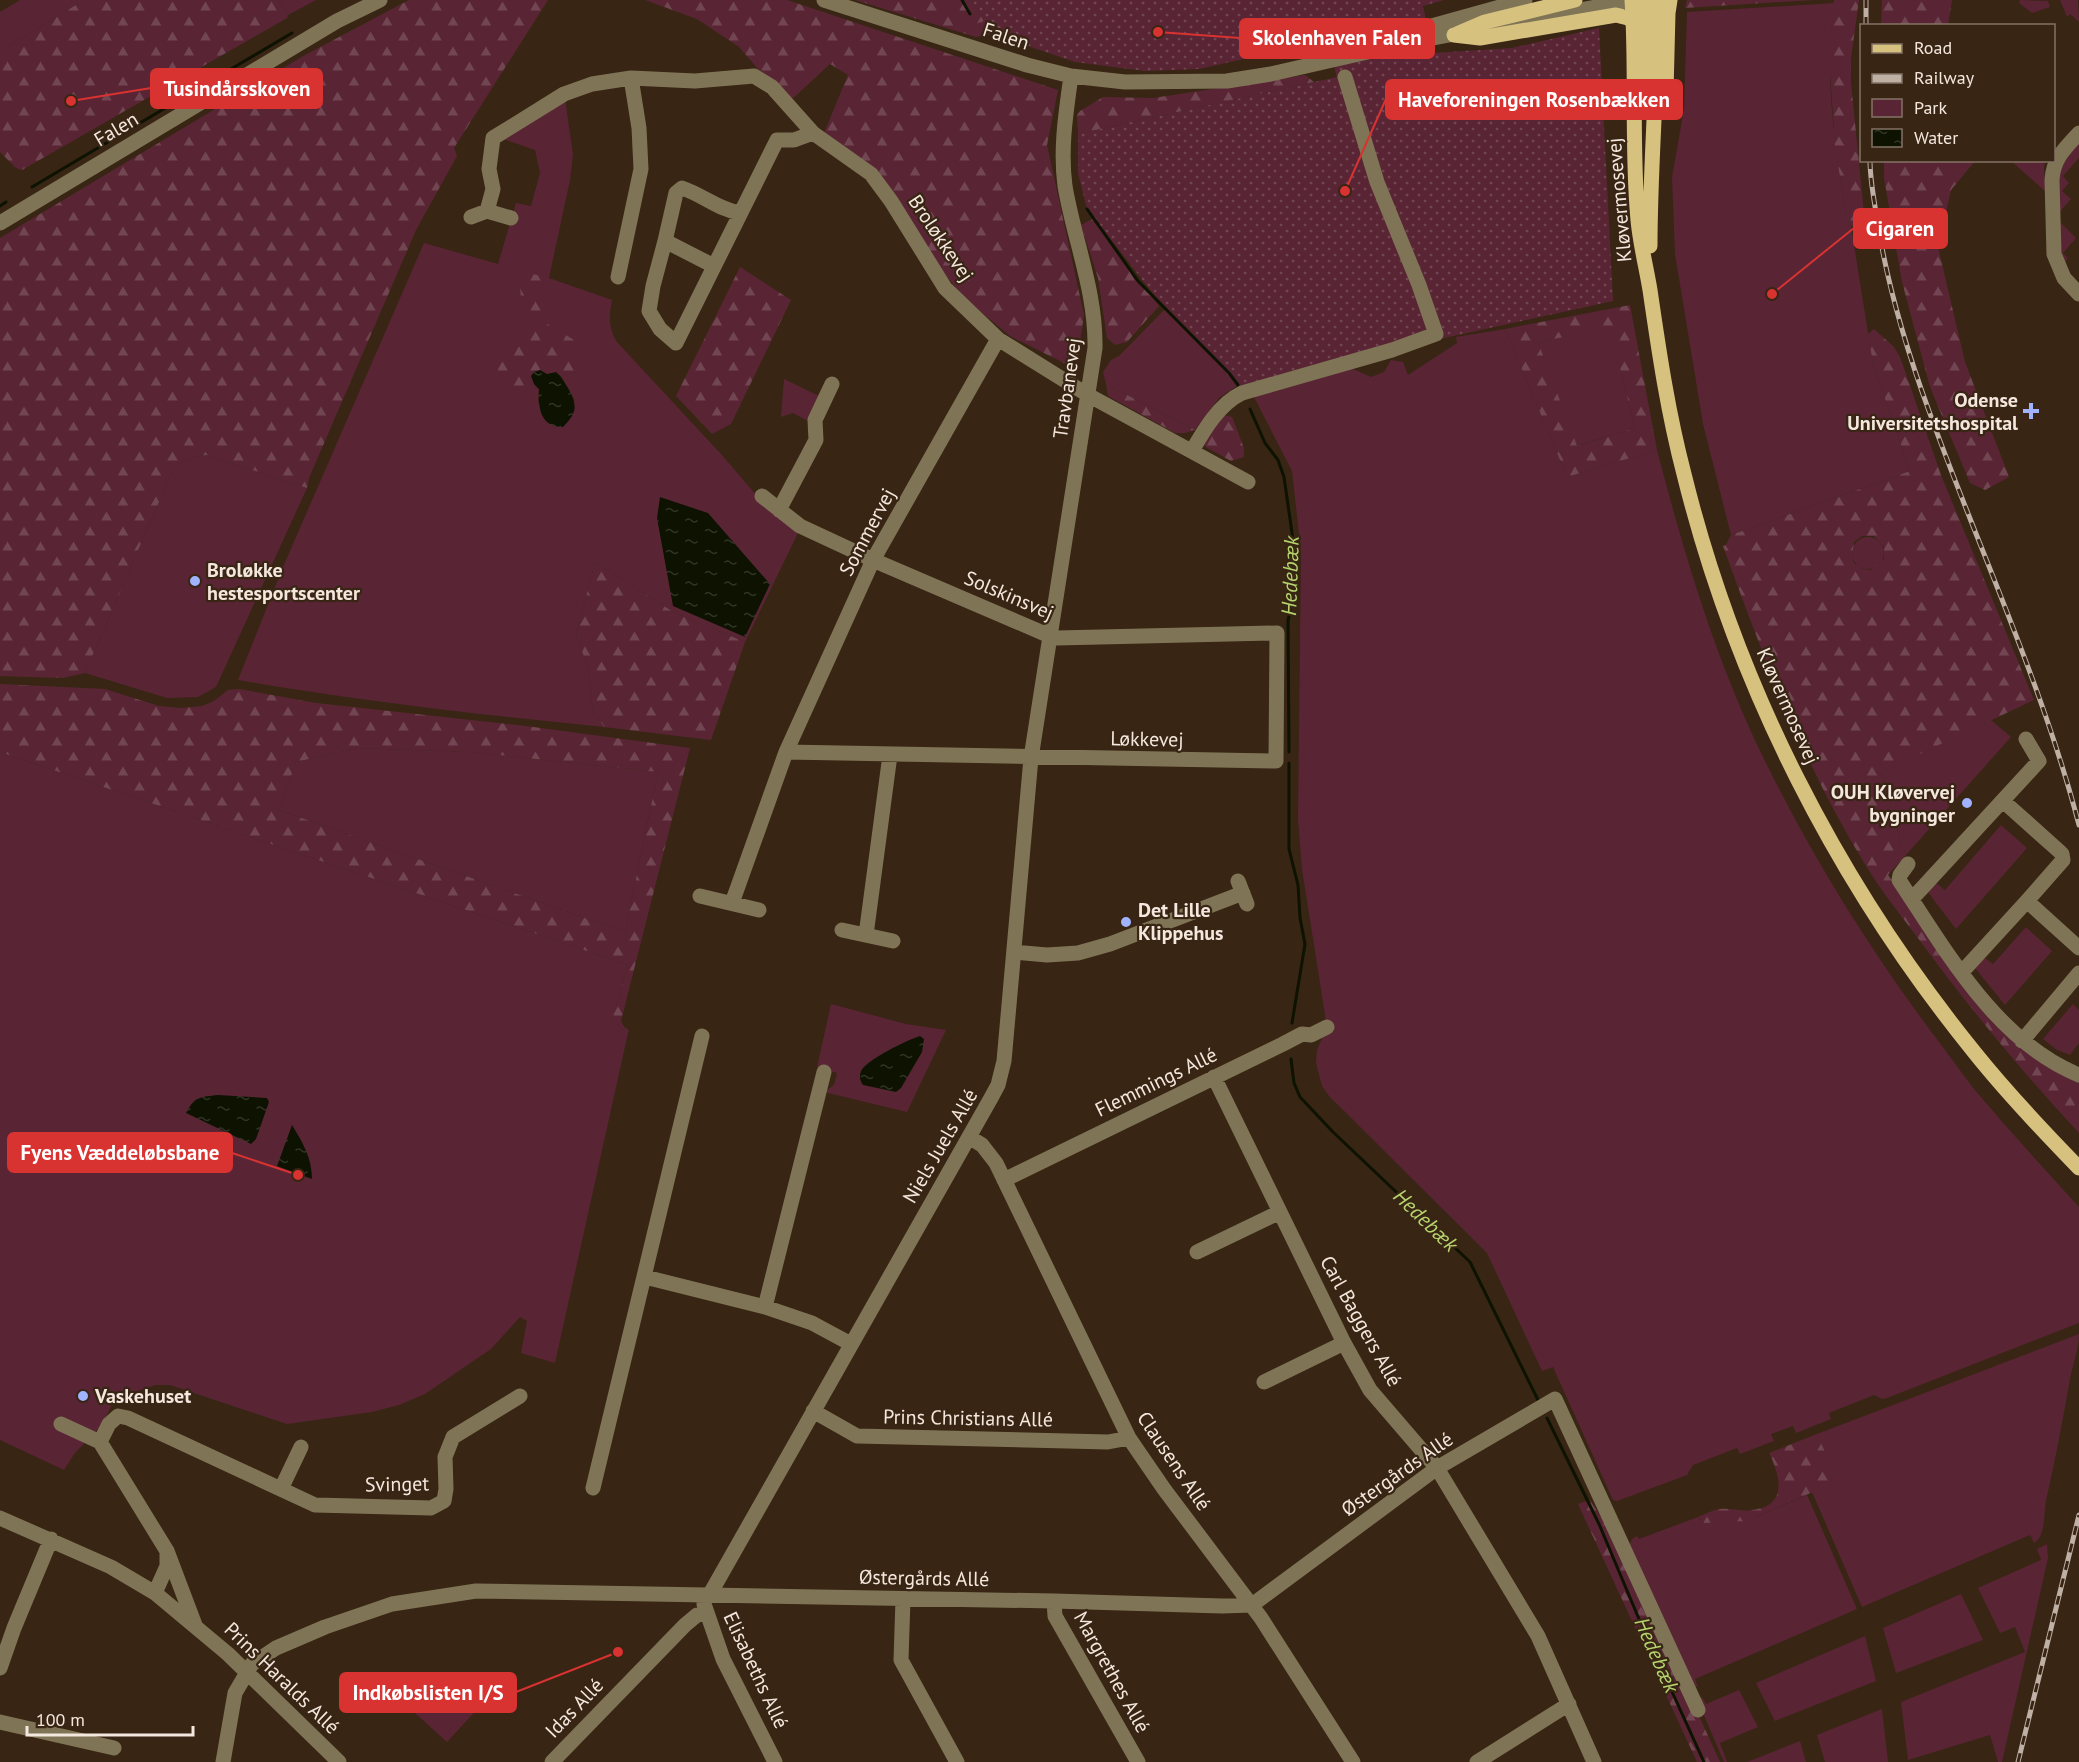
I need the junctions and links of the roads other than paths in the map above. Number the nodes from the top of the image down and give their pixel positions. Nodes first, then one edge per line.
1 (380, 0) edge
2 (824, 0) edge
3 (1525, 0) edge
4 (1575, 0) edge
5 (1632, 0) edge
6 (1643, 0) edge
7 (1657, 0) edge
8 (1670, 0) edge
9 (1633, 22) junction
10 (1454, 35) junction
11 (1071, 76) junction
12 (1345, 77) dead end
13 (631, 78) junction
14 (1181, 82) junction
15 (813, 133) junction
16 (2079, 134) edge
17 (1651, 174) junction
18 (487, 211) junction
19 (740, 213) junction
20 (471, 217) dead end
21 (510, 218) dead end
22 (0, 223) edge
23 (665, 241) junction
24 (714, 266) junction
25 (618, 277) dead end
26 (1649, 288) junction
27 (2079, 294) edge
28 (998, 339) junction
29 (832, 384) dead end
30 (1089, 395) junction
31 (1192, 451) junction
32 (1248, 482) dead end
33 (762, 496) dead end
34 (780, 510) junction
35 (873, 560) junction
36 (1277, 633) joint
37 (1050, 636) junction
38 (2026, 739) dead end
39 (786, 752) junction
40 (890, 755) junction
41 (1031, 758) junction
42 (2002, 801) junction
43 (1908, 864) dead end
44 (1243, 893) dead end
45 (700, 896) dead end
46 (1912, 899) junction
47 (2027, 901) junction
48 (732, 903) junction
49 (759, 910) dead end
50 (842, 930) dead end
51 (866, 935) junction
52 (892, 941) dead end
53 (2079, 948) edge
54 (1014, 952) junction
55 (1962, 972) junction
56 (2079, 973) edge
57 (1327, 1027) dead end
58 (702, 1036) dead end
59 (2022, 1041) junction
60 (824, 1072) dead end
61 (2079, 1075) edge
62 (1214, 1077) junction
63 (981, 1116) junction
64 (969, 1137) junction
65 (996, 1163) junction
66 (2079, 1168) edge
67 (1004, 1180) junction
68 (1280, 1212) junction
69 (1197, 1252) dead end
70 (645, 1277) junction
71 (765, 1307) junction
72 (1344, 1343) junction
73 (851, 1344) junction
74 (1264, 1382) dead end
75 (520, 1395) dead end
76 (813, 1411) junction
77 (61, 1424) dead end
78 (1129, 1438) junction
79 (100, 1442) junction
80 (301, 1447) dead end
81 (1437, 1468) junction
82 (593, 1488) dead end
83 (281, 1489) junction
84 (0, 1518) edge
85 (51, 1539) junction
86 (167, 1551) junction
87 (155, 1593) junction
88 (706, 1595) junction
89 (903, 1599) junction
90 (1054, 1601) junction
91 (1252, 1605) junction
92 (706, 1613) junction
93 (195, 1624) junction
94 (0, 1668) edge
95 (247, 1673) junction
96 (1569, 1704) junction
97 (1698, 1710) dead end
98 (0, 1722) edge
99 (114, 1748) dead end
100 (774, 1761) edge
101 (223, 1762) edge
102 (339, 1762) edge
103 (552, 1762) edge
104 (957, 1762) edge
105 (1138, 1762) edge
106 (1353, 1762) edge
107 (1477, 1762) edge
108 (1594, 1762) edge

1 - 22 street, Falen
2 - 11 street, Falen
3 - 14 street, Falen
4 - 10 main road
5 - 9 main road, Kløvermosevej
5 - 10 street, Falen
6 - 17 main road
7 - 17 main road, Kløvermosevej
8 - 17 main road
9 - 10 main road
9 - 26 main road, Kløvermosevej
10 - 14 street, Falen
11 - 14 street, Falen
11 - 30 street, Travbanevej
12 - 31 street
13 - 15 street, Broløkkevej
13 - 18 street, Broløkkevej
13 - 25 street
15 - 19 street
15 - 28 street, Broløkkevej
16 - 27 street
17 - 26 main road, Kløvermosevej
18 - 20 street
18 - 21 street
19 - 23 street
19 - 24 street
23 - 24 street
23 - 24 street
26 - 66 main road, Kløvermosevej
28 - 30 street, Broløkkevej
28 - 35 street, Sommervej
29 - 34 street
30 - 31 street, Broløkkevej
30 - 37 street, Travbanevej
31 - 32 street, Broløkkevej
33 - 34 street, Solskinsvej
34 - 35 street, Solskinsvej
35 - 37 street, Solskinsvej
35 - 39 street, Sommervej
36 - 37 street, Solskinsvej
36 - 41 street, Løkkevej
37 - 41 street, Niels Juels Allé
38 - 42 street
39 - 40 street, Løkkevej
39 - 48 street
40 - 41 street, Løkkevej
40 - 51 street
41 - 54 street, Niels Juels Allé
42 - 46 street
42 - 47 street
43 - 46 street
44 - 54 street
45 - 48 street
46 - 55 street
47 - 53 street
47 - 55 street
48 - 49 street
50 - 51 street
51 - 52 street
54 - 63 street, Niels Juels Allé
55 - 59 street
56 - 59 street
57 - 62 street, Flemmings Allé
58 - 70 street
59 - 61 street
60 - 71 street
62 - 67 street, Flemmings Allé
62 - 68 street, Carl Baggers Allé
63 - 64 street, Niels Juels Allé
63 - 65 street, Clausens Allé
64 - 65 street, Clausens Allé
64 - 73 street, Niels Juels Allé
65 - 67 street, Clausens Allé
67 - 78 street, Clausens Allé
68 - 69 street
68 - 72 street, Carl Baggers Allé
70 - 71 street
70 - 82 street
71 - 73 street
72 - 74 street
72 - 81 street, Carl Baggers Allé
73 - 76 street, Niels Juels Allé
75 - 83 street, Svinget
76 - 78 street, Prins Christians Allé
76 - 88 street, Niels Juels Allé
77 - 79 street
78 - 91 street, Clausens Allé
79 - 83 street, Svinget
79 - 86 street, Prins Haralds Allé
80 - 83 street
81 - 91 street, Østergårds Allé
81 - 96 street, Carl Baggers Allé
81 - 97 street, Østergårds Allé
84 - 85 street, Prins Haralds Allé
85 - 87 street, Prins Haralds Allé
85 - 94 street
86 - 87 street
86 - 93 street, Prins Haralds Allé
87 - 93 street, Prins Haralds Allé
88 - 89 street, Østergårds Allé
88 - 92 street, Elisabeths Allé
88 - 95 street, Østergårds Allé
89 - 90 street, Østergårds Allé
89 - 104 street
90 - 91 street, Østergårds Allé
90 - 105 street, Margrethes Allé
91 - 106 street, Clausens Allé
92 - 100 street, Elisabeths Allé
92 - 103 street, Idas Allé
93 - 95 street, Prins Haralds Allé
95 - 101 street
95 - 102 street, Prins Haralds Allé
96 - 107 street
96 - 108 street, Carl Baggers Allé
98 - 99 street

